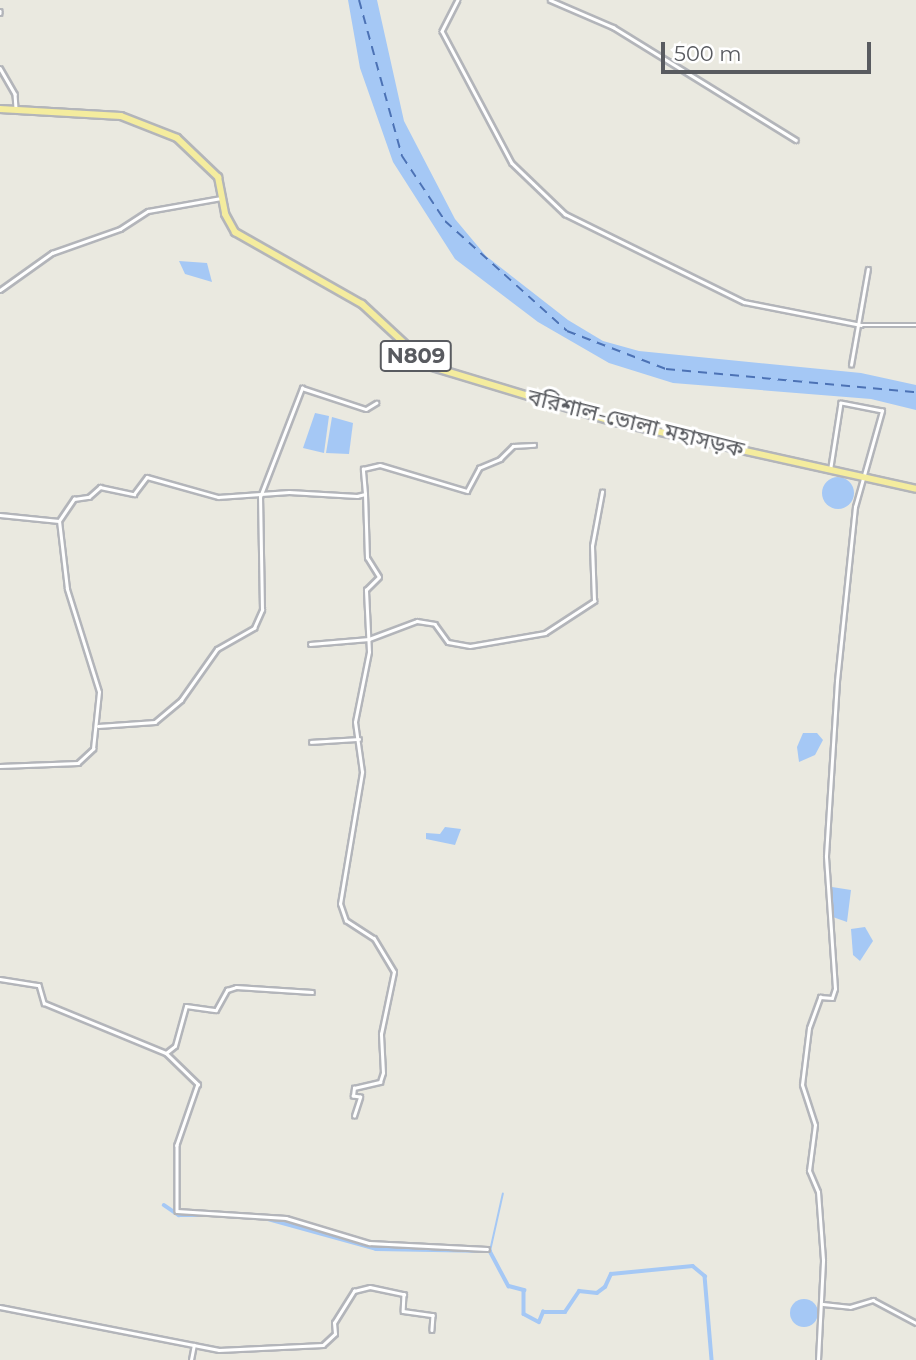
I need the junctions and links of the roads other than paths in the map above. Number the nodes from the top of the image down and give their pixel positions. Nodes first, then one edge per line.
1 (458, 0) edge
2 (550, 0) edge
3 (0, 68) edge
4 (0, 109) edge
5 (16, 110) junction
6 (796, 140) dead end
7 (222, 198) junction
8 (868, 269) dead end
9 (0, 290) edge
10 (859, 324) junction
11 (916, 324) edge
12 (851, 365) dead end
13 (376, 402) dead end
14 (534, 445) dead end
15 (831, 467) junction
16 (861, 474) junction
17 (916, 489) edge
18 (602, 492) dead end
19 (365, 495) junction
20 (260, 497) junction
21 (0, 515) edge
22 (59, 521) junction
23 (369, 639) junction
24 (310, 644) dead end
25 (98, 726) junction
26 (359, 739) junction
27 (311, 742) dead end
28 (0, 766) edge
29 (0, 979) edge
30 (312, 992) dead end
31 (166, 1054) junction
32 (354, 1116) dead end
33 (487, 1249) dead end
34 (823, 1304) junction
35 (0, 1307) edge
36 (916, 1323) edge
37 (432, 1331) dead end
38 (194, 1345) junction
39 (191, 1360) edge
40 (818, 1360) edge

1 - 10 street
2 - 6 street
3 - 5 street
4 - 5 highway, বরিশাল-ভোলা মহাসড়ক / N809
5 - 7 highway, বরিশাল-ভোলা মহাসড়ক / N809
7 - 9 street
7 - 15 highway, বরিশাল-ভোলা মহাসড়ক / N809
8 - 10 street
10 - 11 street
10 - 12 street
13 - 20 street
14 - 19 street
15 - 16 highway, বরিশাল-ভোলা মহাসড়ক / N809
15 - 16 street
16 - 17 highway, বরিশাল-ভোলা মহাসড়ক / N809
16 - 34 street
18 - 23 street
19 - 20 street
19 - 23 street
20 - 22 street
20 - 25 street
21 - 22 street
22 - 25 street
23 - 24 street
23 - 26 street
25 - 28 street
26 - 27 street
26 - 32 street
29 - 31 street
30 - 31 street
31 - 33 street
34 - 36 street
34 - 40 street
35 - 38 street
37 - 38 street
38 - 39 street

